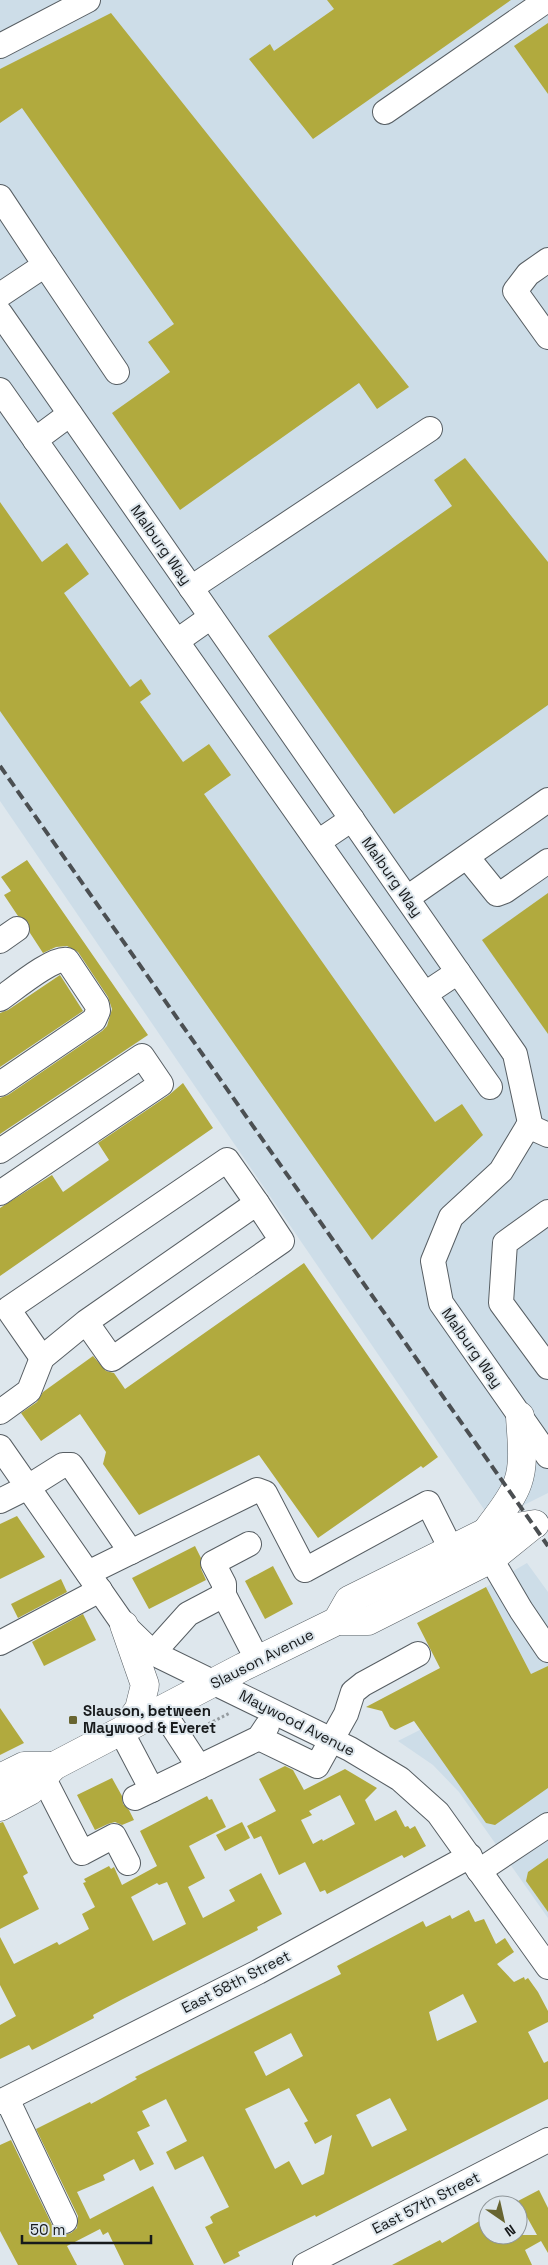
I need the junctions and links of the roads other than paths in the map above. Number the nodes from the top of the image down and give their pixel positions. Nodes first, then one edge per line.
1 (88, 0) edge
2 (548, 0) edge
3 (0, 46) edge
4 (385, 112) dead end
5 (0, 197) edge
6 (548, 260) edge
7 (46, 265) junction
8 (0, 295) edge
9 (0, 313) edge
10 (548, 337) edge
11 (118, 372) dead end
12 (0, 390) edge
13 (70, 414) junction
14 (430, 429) dead end
15 (35, 440) junction
16 (191, 588) junction
17 (211, 617) junction
18 (177, 642) junction
19 (548, 800) edge
20 (352, 819) junction
21 (318, 842) junction
22 (467, 857) junction
23 (548, 862) edge
24 (407, 898) junction
25 (458, 972) junction
26 (425, 994) junction
27 (0, 999) edge
28 (0, 1084) edge
29 (490, 1087) dead end
30 (538, 1130) edge
31 (0, 1150) edge
32 (0, 1192) edge
33 (257, 1203) junction
34 (548, 1212) edge
35 (86, 1322) junction
36 (42, 1358) junction
37 (548, 1367) edge
38 (0, 1412) edge
39 (520, 1416) junction
40 (0, 1446) edge
41 (548, 1456) edge
42 (28, 1487) junction
43 (0, 1501) edge
44 (541, 1522) edge
45 (486, 1532) junction
46 (249, 1544) dead end
47 (451, 1549) junction
48 (131, 1552) junction
49 (491, 1559) junction
50 (94, 1582) junction
51 (224, 1595) junction
52 (337, 1621) junction
53 (124, 1625) junction
54 (0, 1643) edge
55 (548, 1650) edge
56 (154, 1653) junction
57 (418, 1654) dead end
58 (258, 1661) junction
59 (215, 1682) junction
60 (162, 1710) junction
61 (276, 1712) junction
62 (123, 1730) junction
63 (259, 1738) junction
64 (331, 1740) junction
65 (199, 1767) junction
66 (49, 1772) junction
67 (0, 1778) edge
68 (0, 1807) edge
69 (548, 1825) edge
70 (128, 1863) dead end
71 (474, 1864) junction
72 (548, 1967) edge
73 (4, 2100) edge
74 (548, 2140) edge
75 (65, 2221) dead end
76 (304, 2265) edge

1 - 3 street
2 - 4 street
5 - 7 street
6 - 10 street
7 - 8 street
7 - 11 street
9 - 13 street, Malburg Way
12 - 15 street
13 - 15 street
13 - 16 street, Malburg Way
14 - 16 street
15 - 18 street
16 - 17 street, Malburg Way
17 - 18 street
17 - 20 street, Malburg Way
18 - 21 street
19 - 22 street
20 - 21 street
20 - 24 street, Malburg Way
21 - 26 street
22 - 23 street
22 - 24 street
24 - 25 street, Malburg Way
25 - 26 street
25 - 30 street, Malburg Way
26 - 29 street
27 - 28 street
30 - 39 street, Malburg Way
31 - 32 street
33 - 35 street
33 - 35 street
33 - 36 street
34 - 37 street
35 - 36 street
36 - 38 street
39 - 41 street, Malburg Way
39 - 45 main road
40 - 42 street, Maywood Avenue
42 - 43 street
42 - 48 street
42 - 50 street, Maywood Avenue
44 - 45 main road, Slauson Avenue
44 - 49 main road, Slauson Avenue
45 - 47 main road, Slauson Avenue
46 - 51 street
47 - 48 street
47 - 52 main road, Slauson Avenue
48 - 50 street
49 - 52 main road, Slauson Avenue
49 - 55 street
50 - 53 street, Maywood Avenue
50 - 54 street
51 - 56 street
51 - 58 street
52 - 58 main road, Slauson Avenue
53 - 56 street, Maywood Avenue
53 - 62 main road
56 - 59 street, Maywood Avenue
57 - 64 street
58 - 59 main road, Slauson Avenue
59 - 60 main road, Slauson Avenue
59 - 61 street, Maywood Avenue
60 - 62 main road, Slauson Avenue
60 - 65 street
61 - 63 street
61 - 64 street, Maywood Avenue
62 - 65 street
62 - 66 main road, Slauson Avenue
63 - 64 street
63 - 65 street
64 - 71 street, Maywood Avenue
66 - 67 main road, Slauson Avenue
66 - 68 main road, Slauson Avenue
66 - 70 street
69 - 71 street, East 58th Street
71 - 72 street, Maywood Avenue
71 - 73 street, East 58th Street
73 - 75 street
74 - 76 street, East 57th Street

